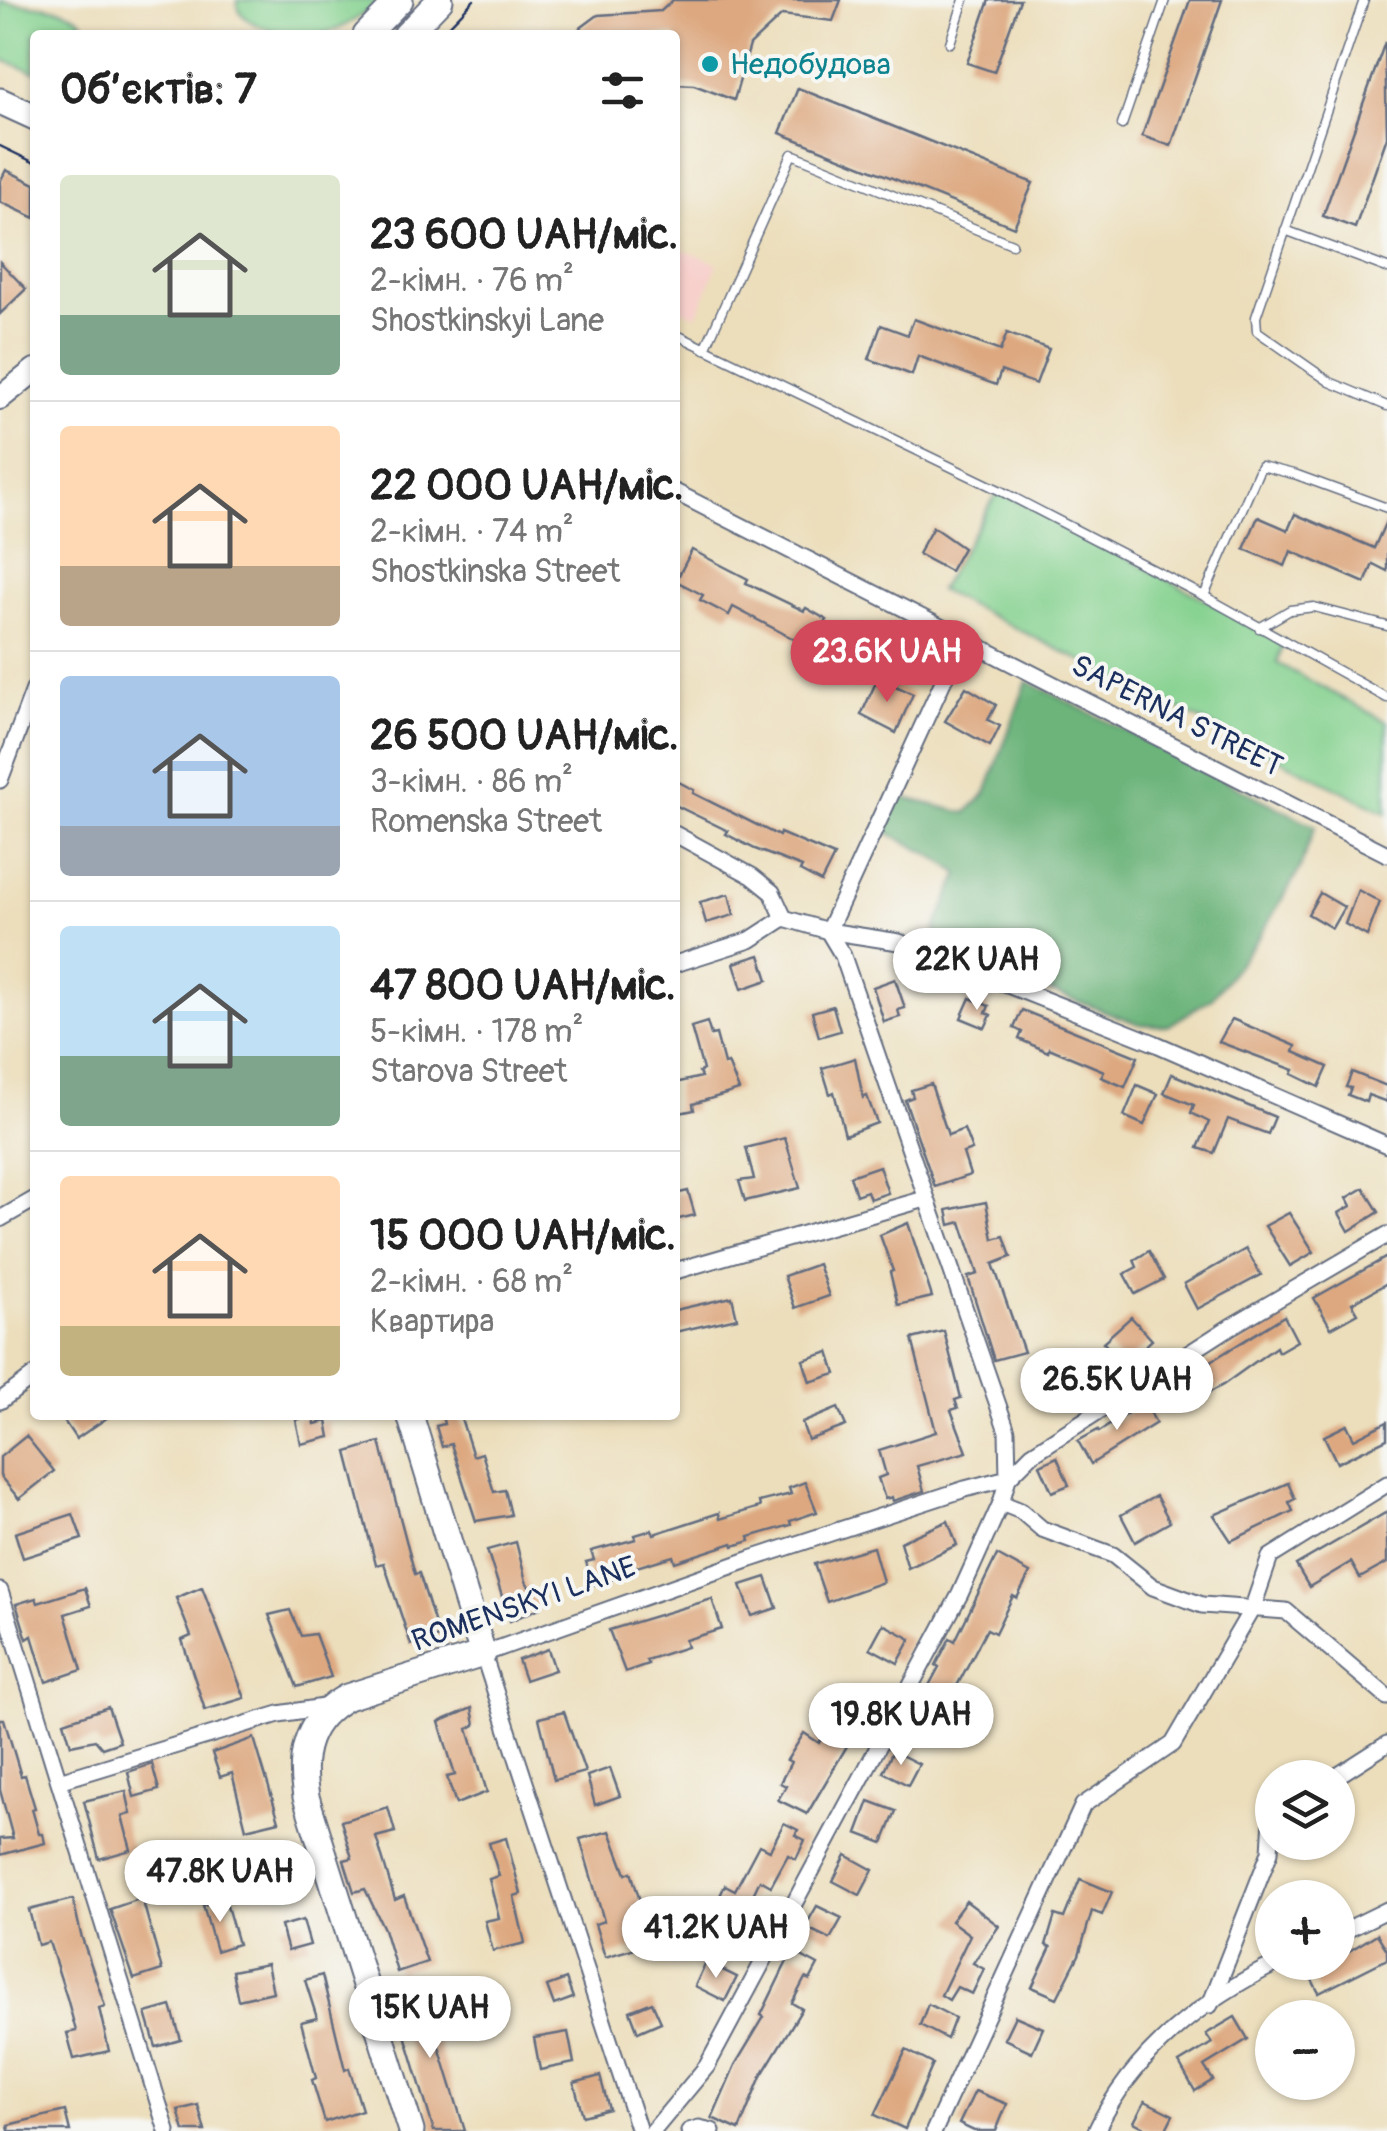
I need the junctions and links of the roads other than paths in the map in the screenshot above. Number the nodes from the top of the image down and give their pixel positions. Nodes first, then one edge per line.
1 (400, 0) edge
2 (440, 0) edge
3 (964, 0) edge
4 (1165, 0) edge
5 (1364, 0) edge
6 (371, 30) edge
7 (411, 30) edge
8 (950, 43) dead end
9 (0, 101) edge
10 (30, 115) edge
11 (1122, 125) dead end
12 (1285, 230) junction
13 (1012, 244) dead end
14 (1387, 268) edge
15 (680, 336) edge
16 (706, 348) junction
17 (30, 374) edge
18 (0, 398) edge
19 (1387, 406) edge
20 (680, 495) edge
21 (1387, 508) edge
22 (1204, 596) junction
23 (1387, 626) edge
24 (1259, 628) junction
25 (963, 638) junction
26 (1387, 698) edge
27 (30, 701) edge
28 (0, 780) edge
29 (680, 837) edge
30 (1387, 854) edge
31 (784, 918) junction
32 (828, 931) junction
33 (680, 962) edge
34 (1387, 1146) edge
35 (925, 1199) junction
36 (30, 1203) edge
37 (0, 1219) edge
38 (1387, 1234) edge
39 (680, 1270) edge
40 (30, 1379) edge
41 (0, 1401) edge
42 (412, 1420) edge
43 (1008, 1478) junction
44 (1387, 1484) edge
45 (1001, 1504) junction
46 (0, 1591) edge
47 (1253, 1607) junction
48 (483, 1654) junction
49 (1387, 1697) edge
50 (330, 1706) junction
51 (1387, 1744) edge
52 (1355, 1765) edge
53 (58, 1781) junction
54 (1267, 1860) edge
55 (1387, 1910) edge
56 (1355, 1926) edge
57 (1255, 1977) edge
58 (1210, 2005) junction
59 (167, 2131) edge
60 (411, 2131) edge
61 (639, 2131) edge
62 (653, 2131) edge
63 (689, 2131) edge
64 (712, 2131) edge
65 (934, 2131) edge
66 (1096, 2131) edge

1 - 6 main road
2 - 7 main road
3 - 8 lane
4 - 11 lane
5 - 12 lane
9 - 10 main road
12 - 14 lane
12 - 19 lane
13 - 16 lane
15 - 16 lane
16 - 22 lane
17 - 18 main road
20 - 25 street, SAPERNA STREET
21 - 22 lane
22 - 24 lane
23 - 24 lane
24 - 26 lane
25 - 30 street, SAPERNA STREET
25 - 32 street
27 - 28 street
29 - 31 street
31 - 32 street
31 - 33 street
32 - 34 street
32 - 35 street
35 - 39 street
35 - 43 street
36 - 37 street
38 - 43 street
40 - 41 street
42 - 48 main road
43 - 45 street
43 - 48 street, ROMENSKYI LANE
44 - 47 street
45 - 47 street
45 - 62 street
46 - 53 street
47 - 49 street
47 - 65 street
48 - 50 main road, ROMENSKYI LANE
48 - 61 street
50 - 53 street, ROMENSKYI LANE
50 - 60 main road
51 - 52 street
53 - 59 street
54 - 58 street
55 - 56 street
57 - 58 street
58 - 66 street
63 - 64 street

